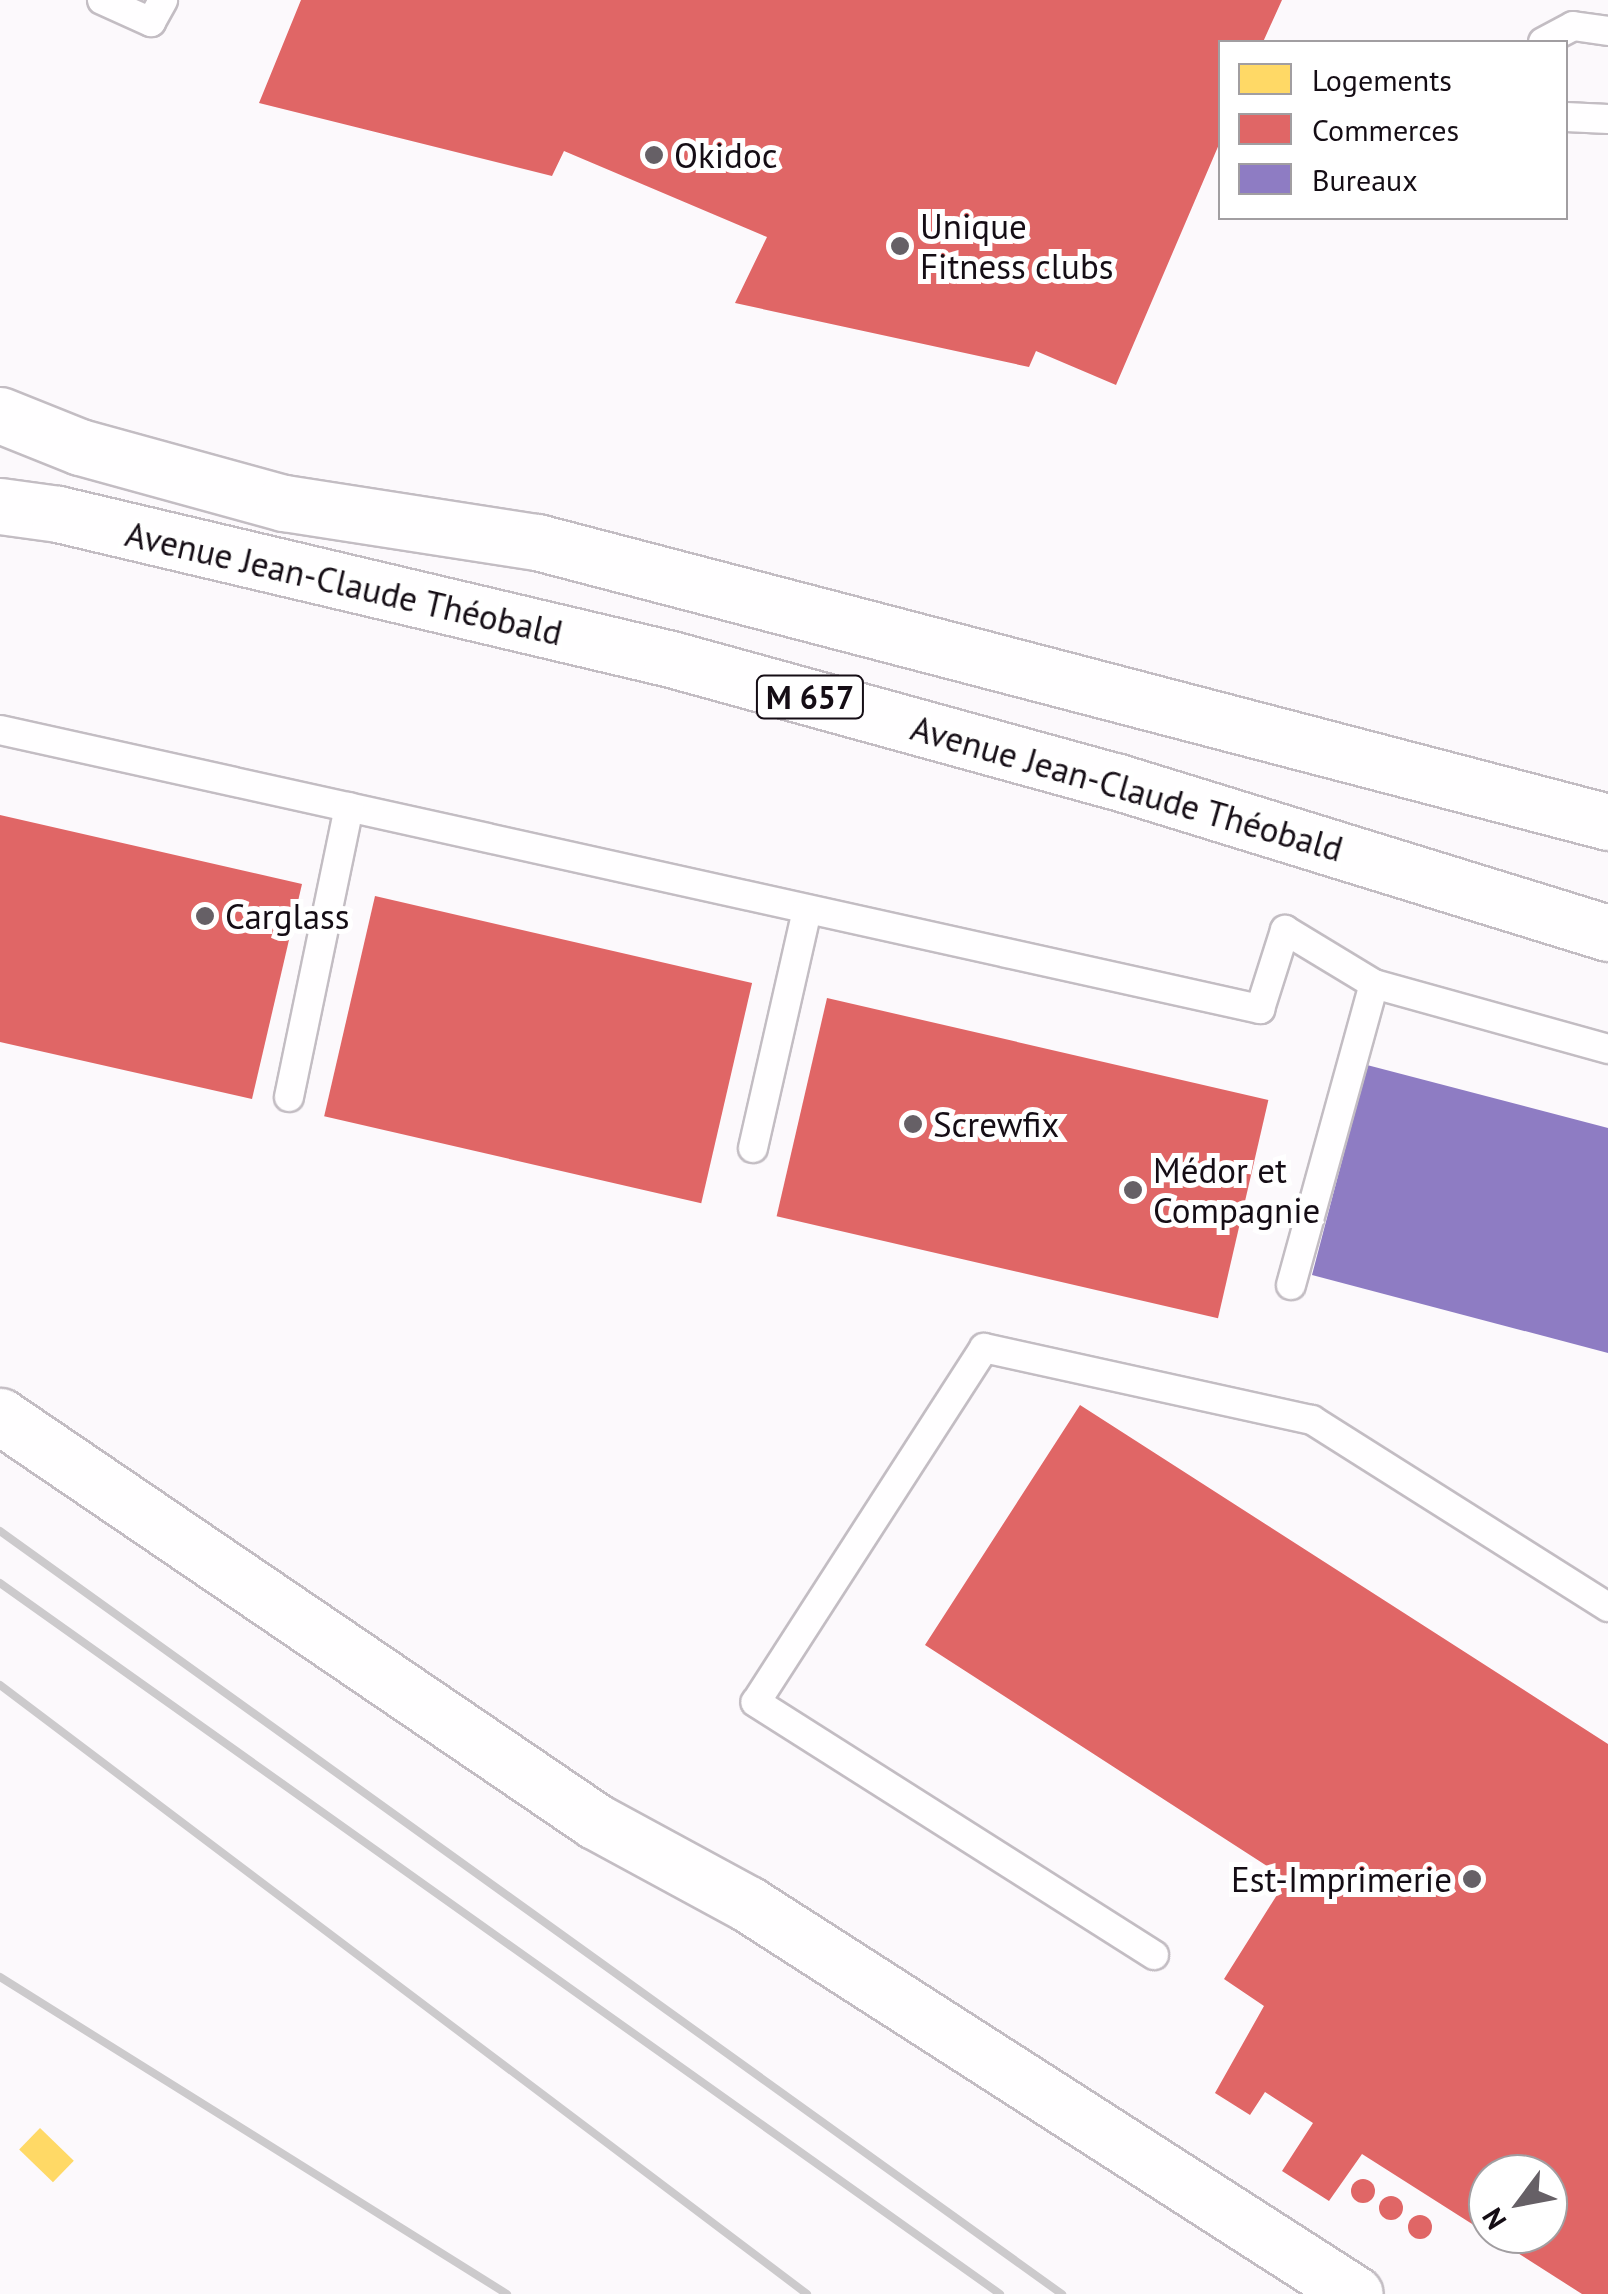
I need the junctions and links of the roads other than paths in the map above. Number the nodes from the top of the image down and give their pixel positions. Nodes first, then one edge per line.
1 (102, 0) edge
2 (157, 11) edge
3 (1608, 31) edge
4 (1547, 40) edge
5 (1568, 117) edge
6 (1608, 119) edge
7 (0, 415) edge
8 (0, 506) edge
9 (0, 730) edge
10 (350, 808) junction
11 (1608, 822) edge
12 (807, 911) junction
13 (1608, 933) edge
14 (1374, 984) junction
15 (1608, 1048) edge
16 (289, 1097) dead end
17 (753, 1148) dead end
18 (1291, 1285) dead end
19 (0, 1416) edge
20 (1608, 1608) edge
21 (1154, 1955) dead end
22 (1355, 2294) edge

1 - 2 lane
3 - 4 lane
5 - 6 lane
7 - 11 main road, Avenue Jean-Claude Théobald / M 657
8 - 13 main road, Avenue Jean-Claude Théobald / M 657
9 - 10 lane
10 - 12 lane
10 - 16 lane
12 - 14 lane
12 - 17 lane
14 - 15 lane
14 - 18 lane
19 - 22 main road
20 - 21 lane

